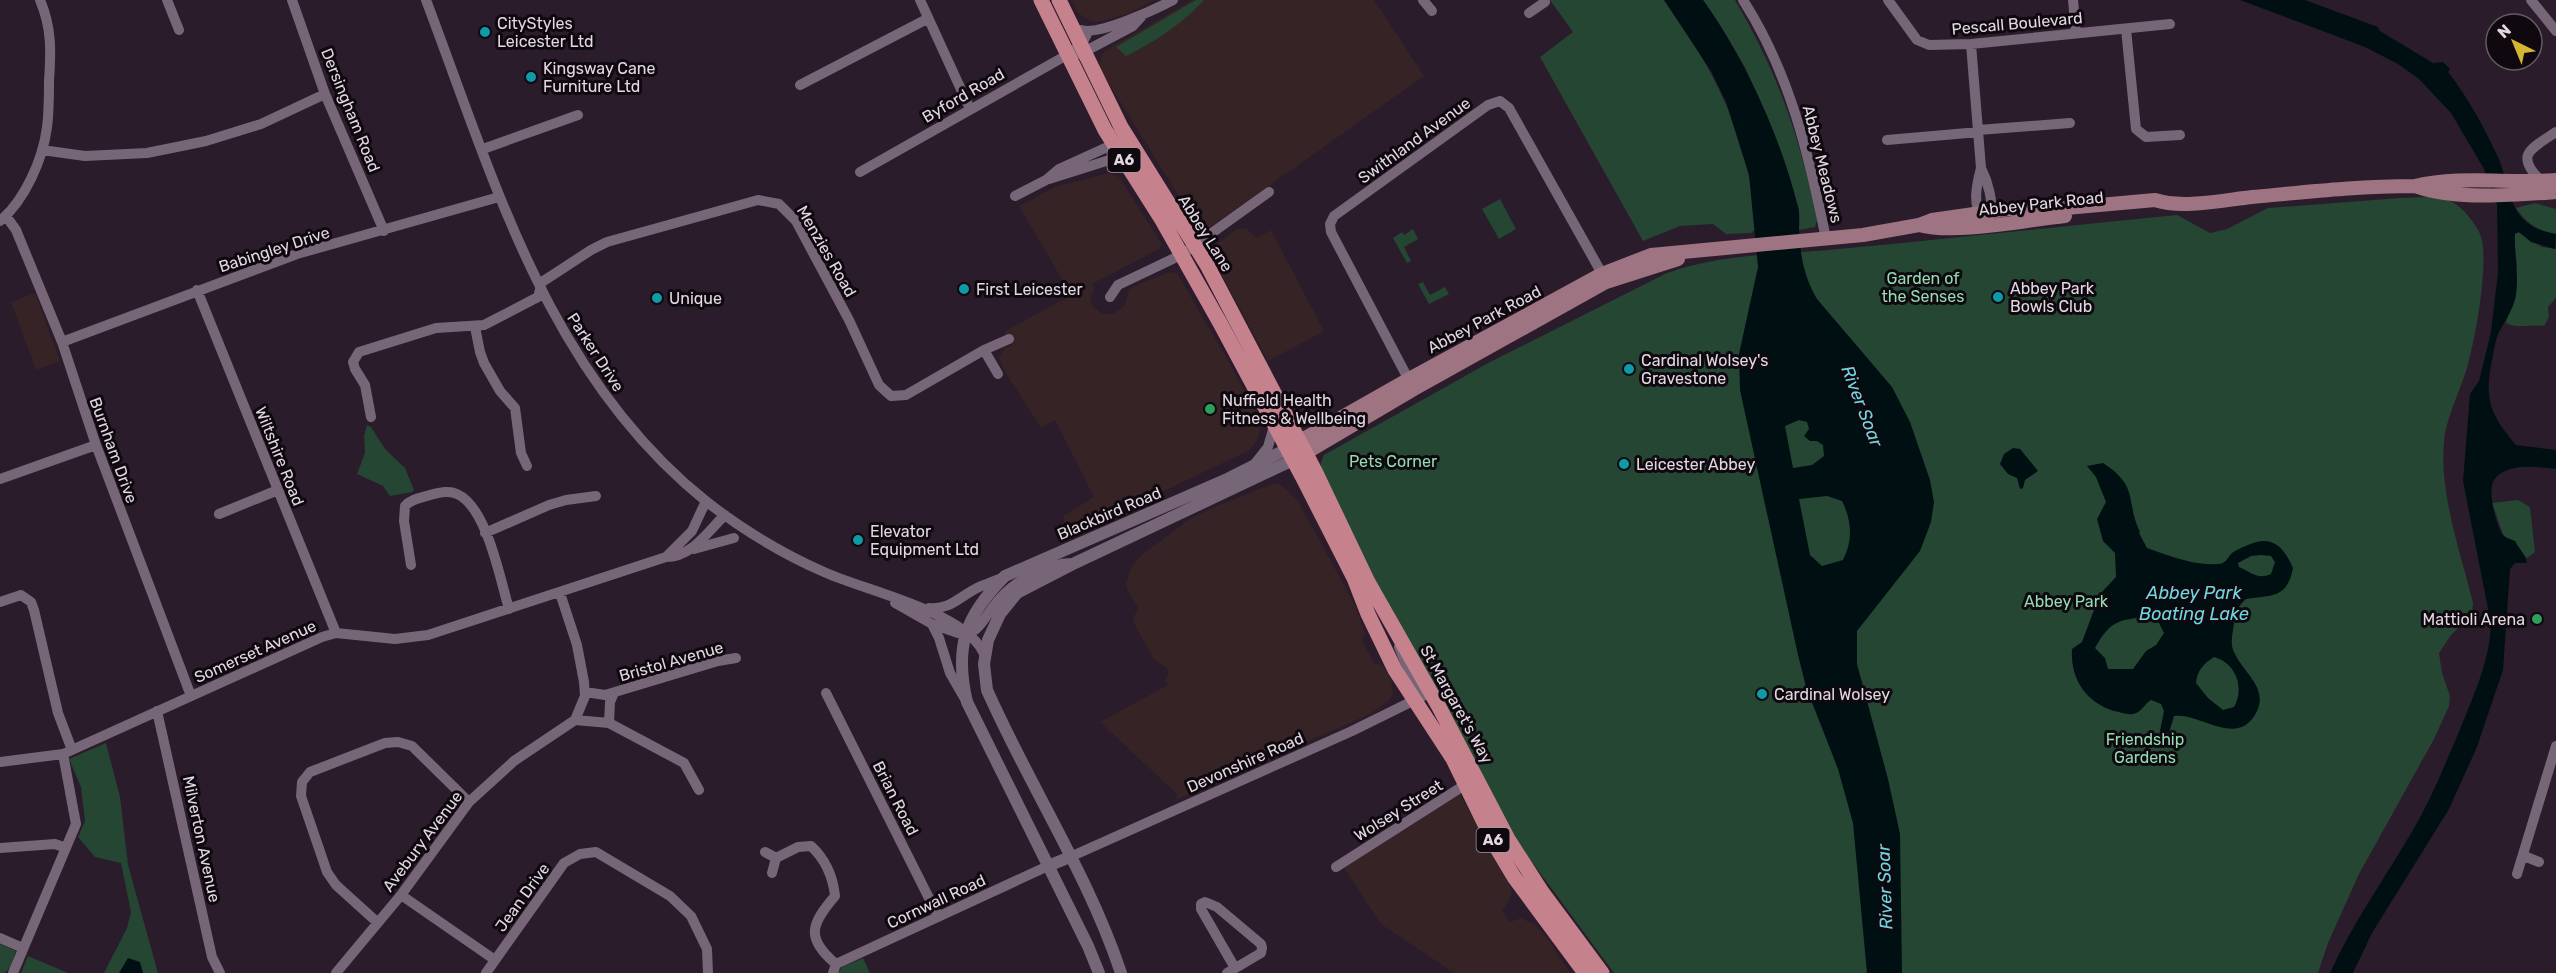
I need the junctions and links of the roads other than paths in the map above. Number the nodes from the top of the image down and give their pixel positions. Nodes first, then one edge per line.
1 (40, 0) edge
2 (167, 0) edge
3 (292, 0) edge
4 (426, 0) edge
5 (920, 0) edge
6 (1041, 0) edge
7 (1059, 0) edge
8 (1173, 0) edge
9 (1424, 0) edge
10 (1743, 0) edge
11 (2073, 0) edge
12 (2531, 0) edge
13 (1892, 1) edge
14 (1432, 11) dead end
15 (1142, 16) junction
16 (927, 19) junction
17 (2170, 24) dead end
18 (2126, 29) junction
19 (179, 30) dead end
20 (2556, 31) edge
21 (2076, 33) junction
22 (1971, 44) junction
23 (1080, 47) junction
24 (800, 85) dead end
25 (325, 94) junction
26 (970, 109) junction
27 (578, 115) dead end
28 (2070, 123) dead end
29 (1120, 128) junction
30 (1978, 131) junction
31 (2556, 132) edge
32 (2180, 135) dead end
33 (1887, 140) dead end
34 (483, 149) junction
35 (1119, 149) junction
36 (42, 150) junction
37 (1142, 159) junction
38 (860, 172) dead end
39 (2556, 180) edge
40 (2541, 181) junction
41 (2526, 188) junction
42 (1269, 192) dead end
43 (2556, 192) edge
44 (1016, 196) dead end
45 (499, 197) junction
46 (1985, 216) junction
47 (3, 218) edge
48 (384, 231) junction
49 (1826, 239) junction
50 (1196, 246) junction
51 (1181, 255) junction
52 (1604, 278) junction
53 (197, 290) junction
54 (540, 290) junction
55 (1110, 297) dead end
56 (475, 327) junction
57 (1008, 339) dead end
58 (62, 342) junction
59 (984, 350) junction
60 (998, 374) dead end
61 (1411, 384) junction
62 (371, 417) dead end
63 (1274, 426) junction
64 (96, 446) junction
65 (1296, 451) junction
66 (527, 466) dead end
67 (1253, 466) junction
68 (0, 479) edge
69 (278, 490) junction
70 (596, 496) dead end
71 (706, 501) junction
72 (219, 514) dead end
73 (725, 515) junction
74 (1122, 525) junction
75 (485, 533) junction
76 (734, 538) dead end
77 (1127, 539) junction
78 (690, 550) junction
79 (666, 557) junction
80 (1075, 563) junction
81 (411, 565) dead end
82 (1005, 576) junction
83 (560, 592) junction
84 (887, 596) junction
85 (0, 602) edge
86 (916, 606) junction
87 (509, 609) junction
88 (1392, 623) junction
89 (932, 624) junction
90 (968, 632) junction
91 (336, 633) junction
92 (985, 657) junction
93 (736, 658) dead end
94 (585, 692) junction
95 (1431, 692) junction
96 (614, 693) junction
97 (826, 693) dead end
98 (191, 696) junction
99 (1414, 699) junction
100 (967, 702) junction
101 (157, 711) junction
102 (575, 720) junction
103 (609, 723) junction
104 (2556, 747) edge
105 (67, 752) junction
106 (0, 762) edge
107 (1472, 781) junction
108 (699, 790) dead end
109 (469, 802) junction
110 (0, 848) edge
111 (66, 848) junction
112 (765, 852) dead end
113 (2524, 856) junction
114 (1070, 857) junction
115 (776, 858) junction
116 (2540, 862) dead end
117 (1048, 866) junction
118 (1336, 867) dead end
119 (772, 873) dead end
120 (2517, 874) dead end
121 (401, 895) junction
122 (938, 916) junction
123 (378, 923) junction
124 (0, 938) edge
125 (23, 948) junction
126 (495, 960) junction
127 (834, 968) edge
128 (1231, 971) edge
129 (13, 973) edge
130 (220, 973) edge
131 (336, 973) edge
132 (486, 973) edge
133 (708, 973) edge
134 (1099, 973) edge
135 (1121, 973) edge
136 (1585, 973) edge
137 (1602, 973) edge

1 - 36 street
2 - 19 street
3 - 25 street, Dersingham Road
4 - 34 street, Parker Drive
5 - 16 street
6 - 23 main road, Abbey Lane / A6
7 - 23 main road, Abbey Lane / A6
8 - 15 street
9 - 14 street
10 - 49 street, Abbey Meadows
11 - 21 street
12 - 20 street
13 - 22 street, Pescall Boulevard
15 - 23 street
15 - 23 street
16 - 24 street
16 - 26 street
17 - 18 street, Pescall Boulevard
18 - 21 street, Pescall Boulevard
18 - 32 street
21 - 22 street, Pescall Boulevard
22 - 30 street
23 - 26 street, Byford Road
23 - 29 main road, Abbey Lane / A6
23 - 35 main road, Abbey Lane / A6
25 - 36 street
25 - 48 street, Dersingham Road
26 - 38 street, Byford Road
27 - 34 street
28 - 30 street
29 - 35 street
29 - 37 main road, Abbey Lane / A6
30 - 33 street
30 - 46 street
31 - 40 street
34 - 45 street, Parker Drive
35 - 37 street
35 - 44 street
35 - 51 main road, Abbey Lane / A6
36 - 47 street
37 - 50 main road, Abbey Lane / A6
39 - 40 main road, Abbey Park Road
40 - 41 main road, Abbey Park Road
41 - 43 main road, Abbey Park Road
41 - 46 main road, Abbey Park Road
42 - 50 street
45 - 48 street, Babingley Drive
45 - 54 street, Parker Drive
46 - 49 main road, Abbey Park Road
47 - 58 street, Burnham Drive
48 - 53 street, Babingley Drive
49 - 52 main road, Abbey Park Road
50 - 51 street
50 - 65 main road, Abbey Lane / A6
51 - 55 street
51 - 63 main road, Abbey Lane / A6
52 - 61 main road, Abbey Park Road
52 - 61 street, Swithland Avenue
53 - 58 street, Babingley Drive
53 - 69 street, Wiltshire Road
54 - 56 street
54 - 59 street, Menzies Road
54 - 71 street, Parker Drive
56 - 62 street
56 - 66 street
57 - 59 street, Menzies Road
58 - 64 street, Burnham Drive
59 - 60 street
61 - 65 main road, Abbey Park Road
63 - 65 main road, Abbey Lane / A6
63 - 67 street
64 - 68 street
64 - 98 street, Burnham Drive
65 - 67 street, Blackbird Road
65 - 77 street, Blackbird Road
65 - 88 main road, St Margaret's Way / A6
65 - 99 main road, St Margaret's Way / A6
67 - 74 street, Blackbird Road
69 - 72 street
69 - 91 street, Wiltshire Road
70 - 75 street
71 - 73 street, Parker Drive
71 - 79 street, Somerset Avenue
73 - 78 street, Somerset Avenue
73 - 84 street, Parker Drive
74 - 77 street
74 - 82 street, Blackbird Road
75 - 81 street
75 - 87 street
76 - 78 street, Somerset Avenue
77 - 80 street, Blackbird Road
78 - 79 street, Somerset Avenue
79 - 83 street, Somerset Avenue
80 - 90 street, Blackbird Road
80 - 92 street, Blackbird Road
82 - 86 street, Parker Drive
82 - 90 street, Blackbird Road
83 - 87 street, Somerset Avenue
83 - 94 street
84 - 86 street, Parker Drive
84 - 89 street, Parker Drive
85 - 105 street
86 - 90 street, Parker Drive
87 - 91 street, Somerset Avenue
88 - 95 main road, St Margaret's Way / A6
88 - 99 street
89 - 90 street, Parker Drive
89 - 100 street
90 - 92 street, Parker Drive
90 - 100 street, Blackbird Road
91 - 98 street, Somerset Avenue
92 - 114 street, Blackbird Road
93 - 96 street, Bristol Avenue
94 - 96 street, Bristol Avenue
94 - 102 street, Avebury Avenue
95 - 99 street, Devonshire Road
95 - 107 main road, St Margaret's Way / A6
96 - 103 street, Bristol Avenue
97 - 122 street, Brian Road
98 - 101 street, Somerset Avenue
99 - 107 main road, St Margaret's Way / A6
99 - 114 street, Devonshire Road
100 - 117 street, Blackbird Road
101 - 105 street, Somerset Avenue
101 - 130 street, Milverton Avenue
102 - 103 street
102 - 109 street, Avebury Avenue
103 - 108 street
104 - 113 street
105 - 106 street, Somerset Avenue
105 - 111 street
107 - 118 street, Wolsey Street
107 - 136 main road, St Margaret's Way / A6
107 - 137 main road, St Margaret's Way / A6
109 - 121 street, Avebury Avenue
109 - 123 street
110 - 111 street
111 - 125 street
112 - 115 street
113 - 116 street
113 - 120 street
114 - 117 street
114 - 135 street, Blackbird Road
115 - 119 street
115 - 127 street
117 - 122 street, Cornwall Road
117 - 134 street, Blackbird Road
121 - 123 street, Avebury Avenue
121 - 126 street
122 - 127 street, Cornwall Road
123 - 131 street, Avebury Avenue
124 - 125 street
125 - 129 street
126 - 132 street, Jean Drive
126 - 133 street, Jean Drive
128 - 128 street

